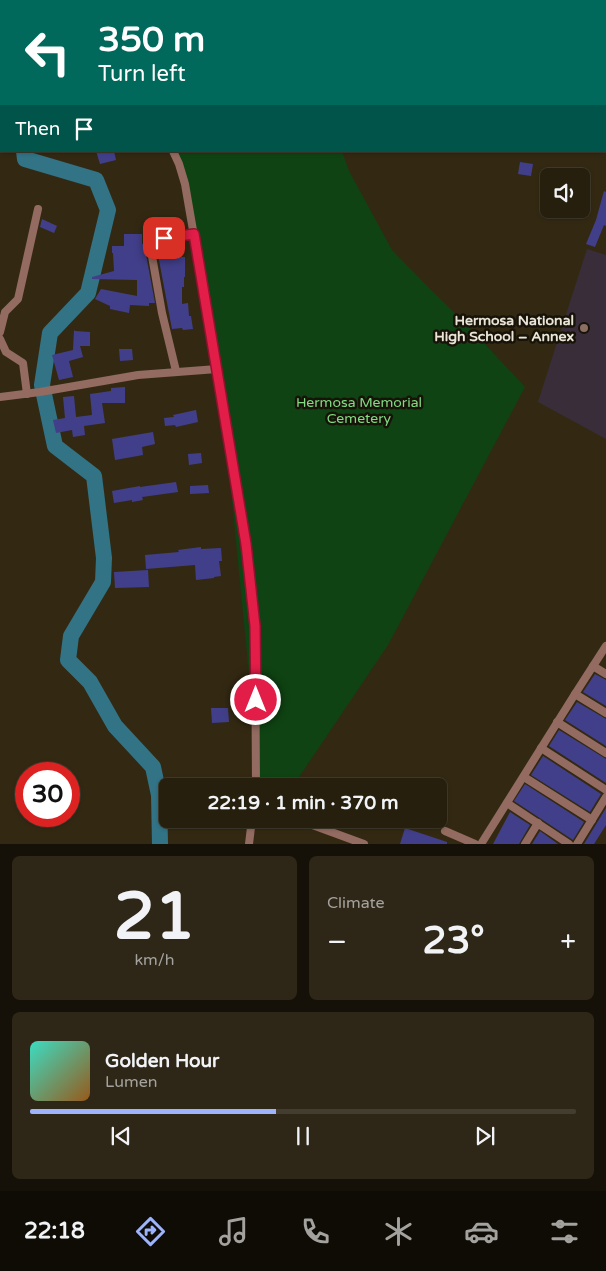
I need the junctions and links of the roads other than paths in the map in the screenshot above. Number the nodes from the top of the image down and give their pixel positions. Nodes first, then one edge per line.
1 (173, 152) edge
2 (38, 209) dead end
3 (194, 234) junction
4 (0, 332) edge
5 (0, 339) edge
6 (216, 369) junction
7 (176, 371) junction
8 (27, 394) junction
9 (0, 397) edge
10 (606, 646) edge
11 (593, 666) junction
12 (606, 674) edge
13 (574, 694) junction
14 (606, 713) edge
15 (557, 722) junction
16 (541, 748) junction
17 (606, 752) edge
18 (524, 776) junction
19 (256, 778) edge
20 (606, 790) edge
21 (606, 797) edge
22 (507, 802) junction
23 (592, 820) junction
24 (538, 823) junction
25 (251, 828) edge
26 (320, 828) edge
27 (445, 831) dead end
28 (249, 844) edge
29 (364, 844) edge
30 (475, 844) edge
31 (481, 844) edge
32 (525, 844) edge
33 (569, 844) edge
34 (576, 844) edge

1 - 3 street
2 - 4 street
3 - 6 street
3 - 7 street
5 - 8 street
6 - 7 street
6 - 19 street
7 - 8 street
8 - 9 street
10 - 11 street
11 - 12 street
11 - 13 street
13 - 14 street
13 - 15 street
15 - 16 street
15 - 17 street
16 - 18 street
16 - 20 street
18 - 22 street
18 - 23 street
21 - 23 street
22 - 24 street
22 - 31 street
23 - 34 street
24 - 32 street
24 - 33 street
25 - 28 street
26 - 29 street
27 - 30 street

